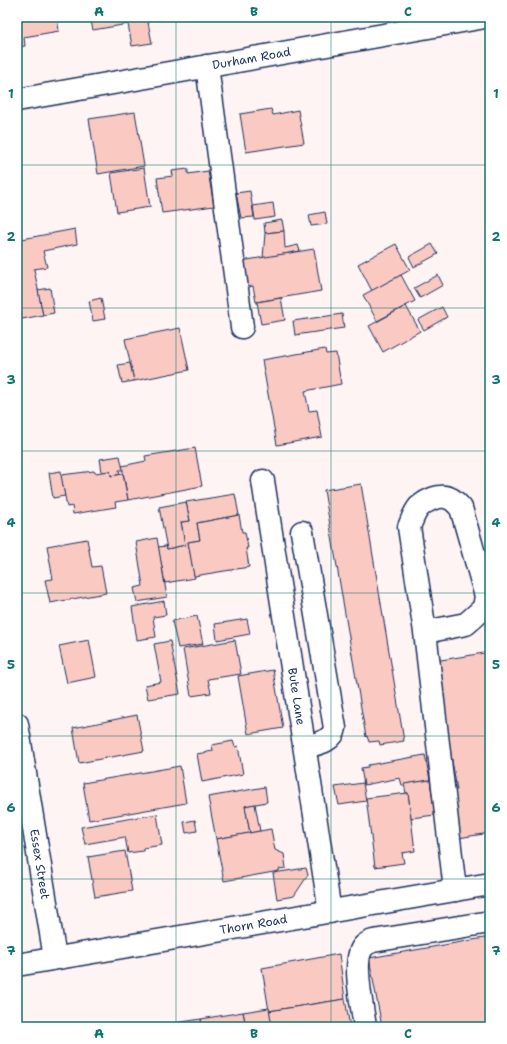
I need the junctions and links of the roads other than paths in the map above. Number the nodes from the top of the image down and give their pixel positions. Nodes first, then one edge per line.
1 (485, 17) edge
2 (207, 66) junction
3 (17, 100) edge
4 (242, 327) dead end
5 (263, 481) dead end
6 (302, 532) dead end
7 (307, 561) junction
8 (276, 563) junction
9 (425, 632) junction
10 (17, 724) edge
11 (305, 747) junction
12 (490, 884) edge
13 (455, 890) junction
14 (330, 912) junction
15 (490, 922) edge
16 (55, 958) junction
17 (17, 965) edge
18 (365, 1027) edge

1 - 2 street, Durham Road
2 - 3 street, Durham Road
2 - 4 street
5 - 8 street, Bute Lane
6 - 7 street
7 - 8 street
7 - 11 street
8 - 11 street, Bute Lane
9 - 9 street
9 - 13 street
10 - 16 street, Essex Street
11 - 14 street, Bute Lane
12 - 13 street, Thorn Road
13 - 14 street, Thorn Road
14 - 16 street, Thorn Road
15 - 18 street
16 - 17 street, Thorn Road

